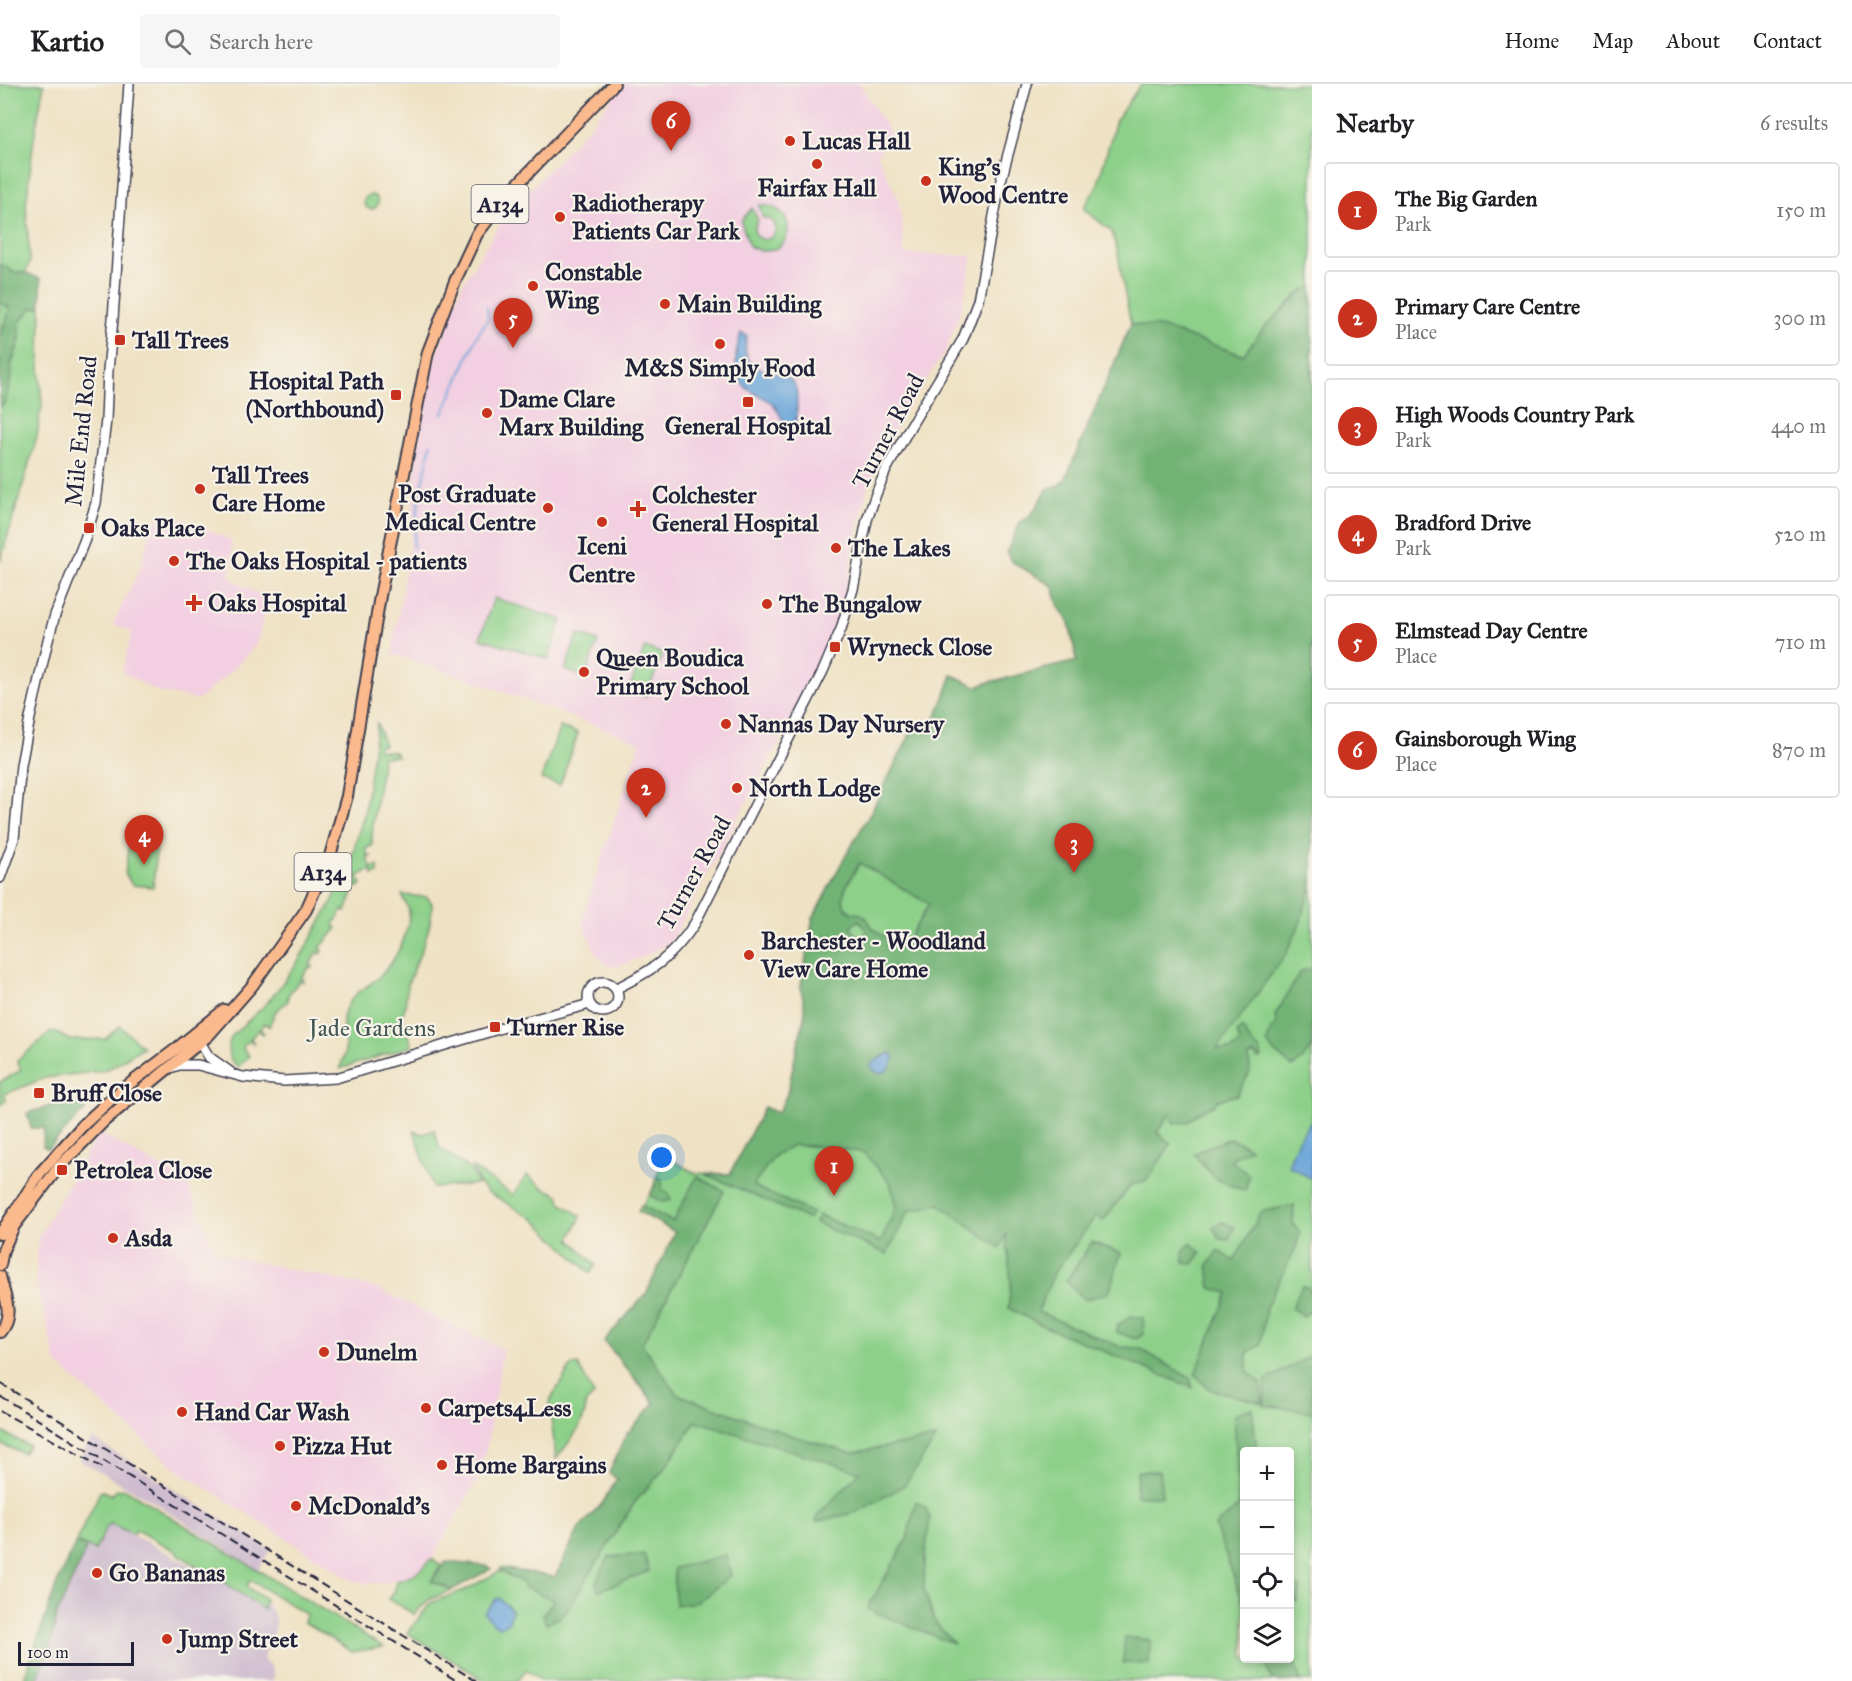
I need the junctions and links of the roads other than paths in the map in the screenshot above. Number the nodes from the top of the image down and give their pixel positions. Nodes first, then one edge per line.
1 (129, 84) edge
2 (614, 84) edge
3 (1027, 84) edge
4 (0, 878) edge
5 (252, 986) junction
6 (617, 988) junction
7 (590, 1004) junction
8 (200, 1042) junction
9 (186, 1047) junction
10 (198, 1065) junction
11 (165, 1070) junction
12 (234, 1075) junction
13 (0, 1234) edge
14 (0, 1265) edge
15 (0, 1276) edge
16 (4, 1310) edge
17 (0, 1332) edge

1 - 4 street, Mile End Road
2 - 5 main road, A134
3 - 6 street, Turner Road
5 - 8 main road, A134
5 - 9 main road, A134
6 - 7 street, Turner Road
6 - 7 street
7 - 12 street
8 - 9 main road, A134
8 - 12 street
9 - 10 street
9 - 11 main road, A134
9 - 13 main road, A134
10 - 11 street
10 - 12 street
11 - 14 main road, A134
15 - 16 main road
16 - 17 main road

